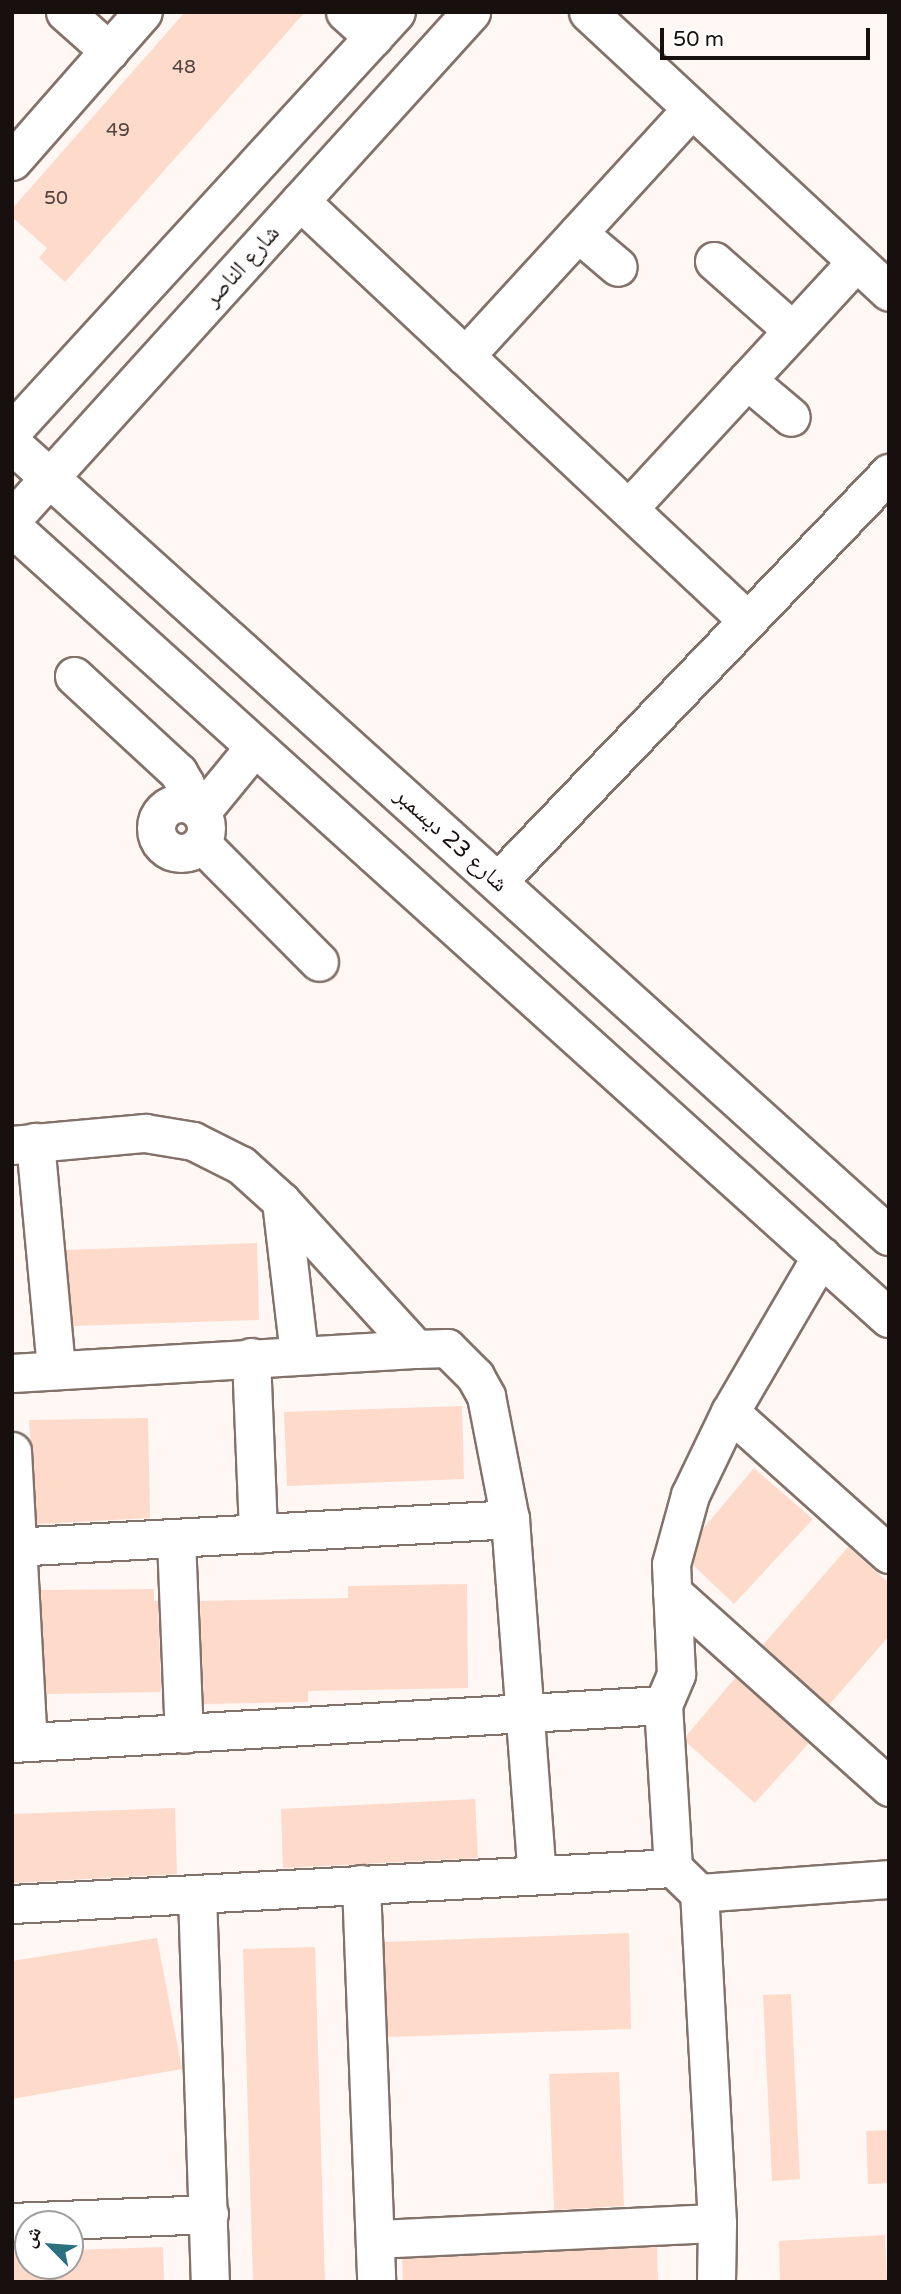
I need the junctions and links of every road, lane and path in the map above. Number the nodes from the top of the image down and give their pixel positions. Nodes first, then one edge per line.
1 (65, 12) edge
2 (143, 12) edge
3 (345, 12) edge
4 (471, 12) edge
5 (588, 12) edge
6 (385, 25) edge
7 (109, 51) junction
8 (691, 109) junction
9 (12, 161) edge
10 (300, 201) junction
11 (578, 233) junction
12 (715, 261) dead end
13 (856, 262) junction
14 (618, 267) dead end
15 (889, 292) edge
16 (792, 330) junction
17 (466, 356) junction
18 (747, 380) junction
19 (791, 417) dead end
20 (12, 431) edge
21 (12, 444) edge
22 (889, 473) edge
23 (50, 478) junction
24 (629, 508) junction
25 (12, 519) edge
26 (12, 527) edge
27 (747, 620) junction
28 (74, 676) dead end
29 (255, 746) junction
30 (196, 819) junction
31 (497, 882) junction
32 (319, 962) dead end
33 (24, 1144) edge
34 (281, 1201) junction
35 (889, 1236) edge
36 (821, 1256) junction
37 (889, 1318) edge
38 (416, 1349) junction
39 (299, 1353) junction
40 (251, 1357) junction
41 (56, 1370) junction
42 (12, 1373) edge
43 (730, 1412) junction
44 (12, 1451) edge
45 (510, 1519) junction
46 (258, 1534) junction
47 (176, 1539) junction
48 (15, 1547) edge
49 (889, 1553) edge
50 (672, 1591) junction
51 (663, 1705) junction
52 (527, 1712) junction
53 (184, 1734) junction
54 (20, 1743) edge
55 (889, 1787) edge
56 (673, 1868) junction
57 (537, 1875) junction
58 (889, 1879) edge
59 (361, 1884) junction
60 (699, 1893) junction
61 (197, 1894) junction
62 (12, 1904) edge
63 (209, 2214) junction
64 (12, 2222) edge
65 (716, 2223) junction
66 (376, 2239) junction
67 (210, 2282) edge
68 (376, 2282) edge
69 (716, 2282) edge

1 - 7 street
2 - 7 street
3 - 6 street
4 - 10 street, شارع الناصر
5 - 8 street
6 - 20 street
7 - 9 street
8 - 11 street
8 - 13 street
10 - 17 street
10 - 23 street, شارع الناصر
11 - 14 street
11 - 17 street
12 - 16 street
13 - 15 street
13 - 16 street
16 - 18 street
17 - 24 street
18 - 19 street
18 - 24 street
21 - 23 main road, شارع 23 ديسمبر
22 - 27 street
23 - 25 street, شارع الناصر
23 - 31 main road, شارع 23 ديسمبر
24 - 27 street
26 - 29 main road
27 - 31 street
28 - 30 street
29 - 30 street
29 - 36 main road
30 - 32 street
31 - 35 main road, شارع 23 ديسمبر
33 - 34 street
33 - 41 street
34 - 38 street
34 - 39 street
36 - 37 main road
36 - 43 street
38 - 39 street
38 - 45 street
39 - 40 street
40 - 41 street
40 - 46 street
41 - 42 street
43 - 49 street
43 - 50 street
44 - 48 street
45 - 46 street
45 - 52 street
46 - 47 street
47 - 48 street
47 - 53 street
48 - 54 street
50 - 51 street
50 - 55 street
51 - 52 street
51 - 56 street
52 - 53 street
52 - 57 street
53 - 54 street
56 - 57 street
56 - 60 street
57 - 59 street
58 - 60 street
59 - 61 street
59 - 66 street
60 - 65 street
61 - 62 street
61 - 63 street
63 - 64 street
63 - 67 street
65 - 66 street
65 - 69 street
66 - 68 street

